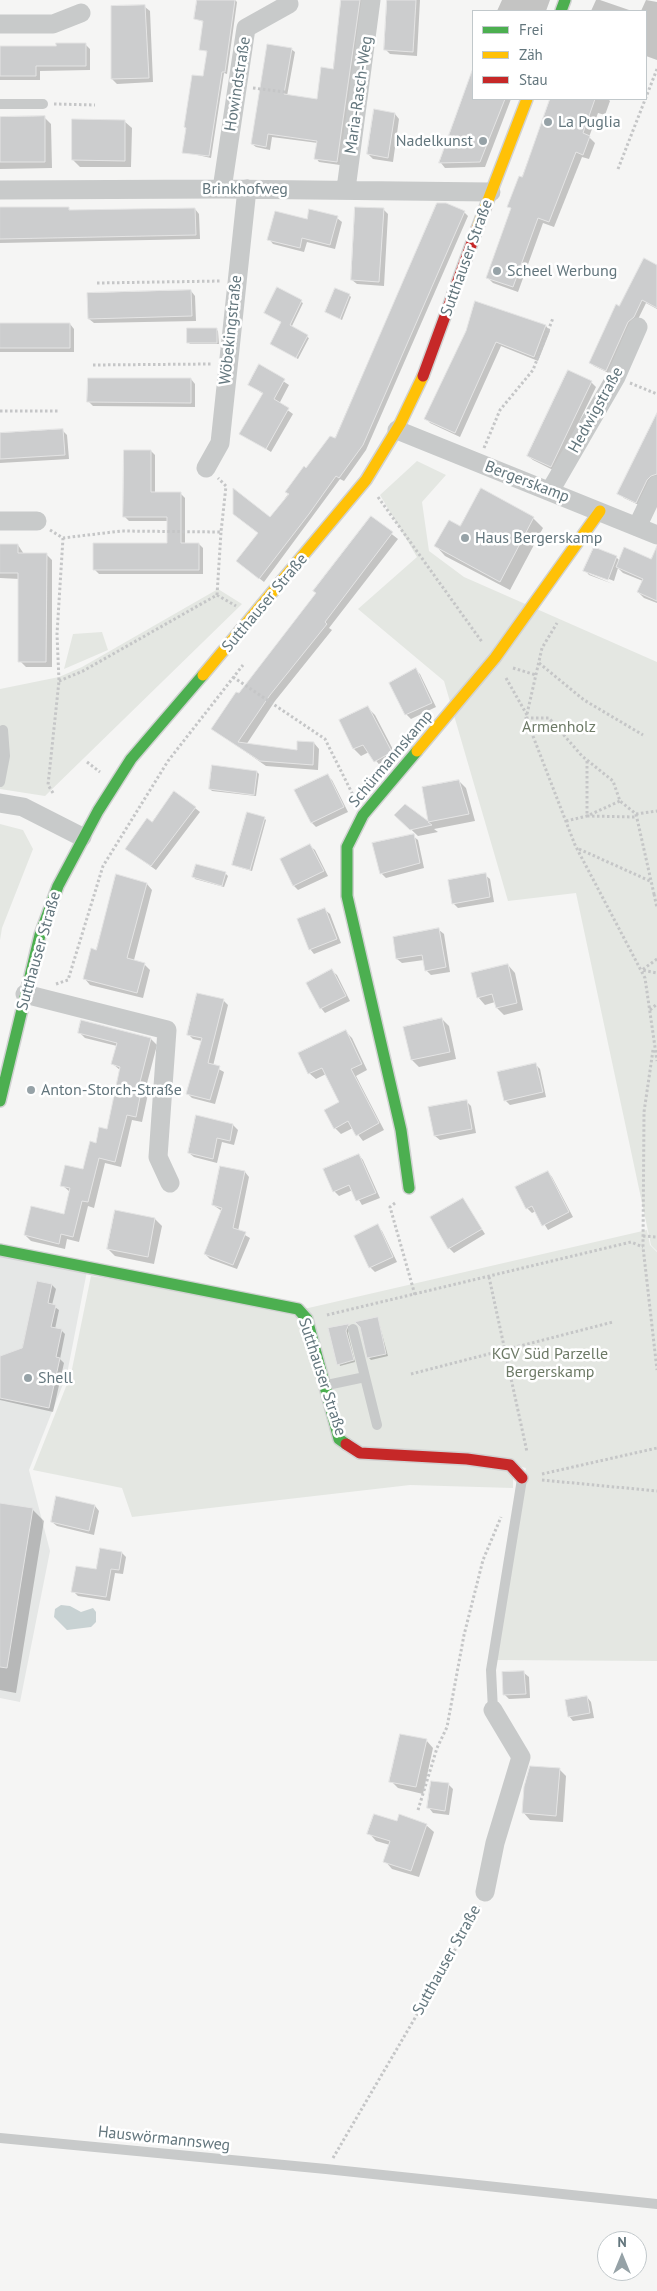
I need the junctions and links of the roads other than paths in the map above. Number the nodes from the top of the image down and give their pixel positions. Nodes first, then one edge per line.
1 (372, 0) edge
2 (289, 4) dead end
3 (81, 13) dead end
4 (0, 24) edge
5 (527, 100) edge
6 (0, 104) edge
7 (43, 104) road end
8 (222, 189) junction
9 (247, 189) junction
10 (346, 189) junction
11 (0, 190) edge
12 (491, 192) junction
13 (638, 327) dead end
14 (397, 430) junction
15 (206, 468) road end
16 (657, 485) edge
17 (550, 491) junction
18 (600, 511) junction
19 (37, 521) road end
20 (0, 522) edge
21 (638, 527) junction
22 (657, 534) edge
23 (3, 730) dead end
24 (0, 782) edge
25 (0, 803) edge
26 (82, 837) junction
27 (25, 994) junction
28 (0, 1101) edge
29 (170, 1183) dead end
30 (409, 1188) road end
31 (0, 1250) edge
32 (353, 1329) dead end
33 (365, 1377) junction
34 (324, 1386) junction
35 (377, 1425) dead end
36 (522, 1478) joint
37 (493, 1710) joint
38 (485, 1892) road end
39 (0, 2138) edge
40 (657, 2204) edge

1 - 10 street, Maria-Rasch-Weg
2 - 8 street, Howindstraße
3 - 4 street
5 - 12 street, Sutthauser Straße
6 - 7 lane
8 - 9 street, Brinkhofweg
8 - 11 street, Brinkhofweg
9 - 10 street, Brinkhofweg
9 - 15 street, Wöbekingstraße
10 - 12 street, Brinkhofweg
12 - 14 street, Sutthauser Straße
13 - 17 street, Hedwigstraße
14 - 17 street, Bergerskamp
14 - 26 street, Sutthauser Straße
16 - 21 street
17 - 18 street, Bergerskamp
18 - 21 street, Bergerskamp
18 - 30 street, Schürmannskamp
19 - 20 street
21 - 22 street, Bergerskamp
23 - 24 lane
25 - 26 street
26 - 27 street, Sutthauser Straße
27 - 28 street, Sutthauser Straße
27 - 29 street
31 - 34 street, Sutthauser Straße
32 - 33 lane
33 - 34 lane
33 - 35 lane
34 - 36 street, Sutthauser Straße
36 - 37 lane
37 - 38 street, Sutthauser Straße
39 - 40 lane, Hauswörmannsweg

